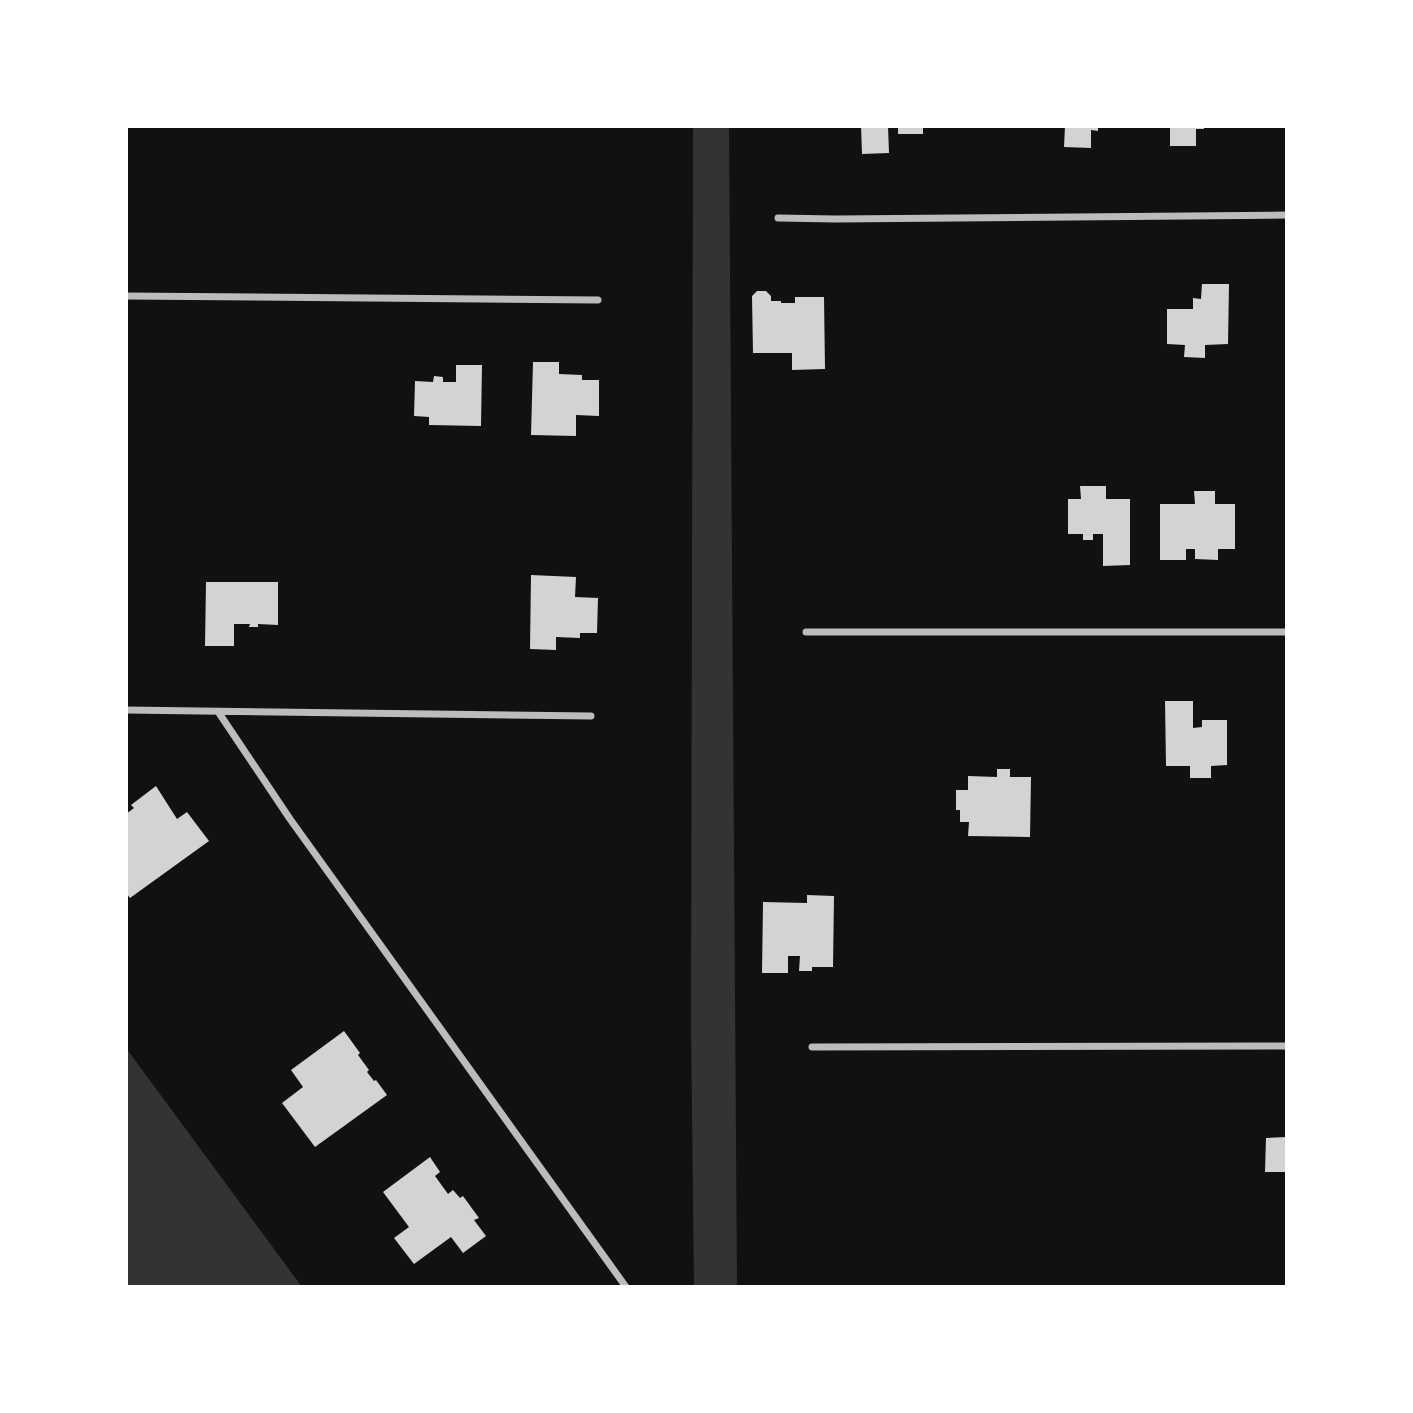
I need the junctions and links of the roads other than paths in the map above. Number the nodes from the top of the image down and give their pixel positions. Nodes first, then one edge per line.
1 (1287, 215) edge
2 (778, 218) dead end
3 (126, 296) edge
4 (598, 300) dead end
5 (806, 632) dead end
6 (1287, 632) edge
7 (126, 710) edge
8 (219, 713) junction
9 (591, 716) dead end
10 (1287, 1046) edge
11 (812, 1047) dead end
12 (626, 1287) edge

1 - 2 street
3 - 4 street
5 - 6 street
7 - 8 street
8 - 9 street
8 - 12 street
10 - 11 street

